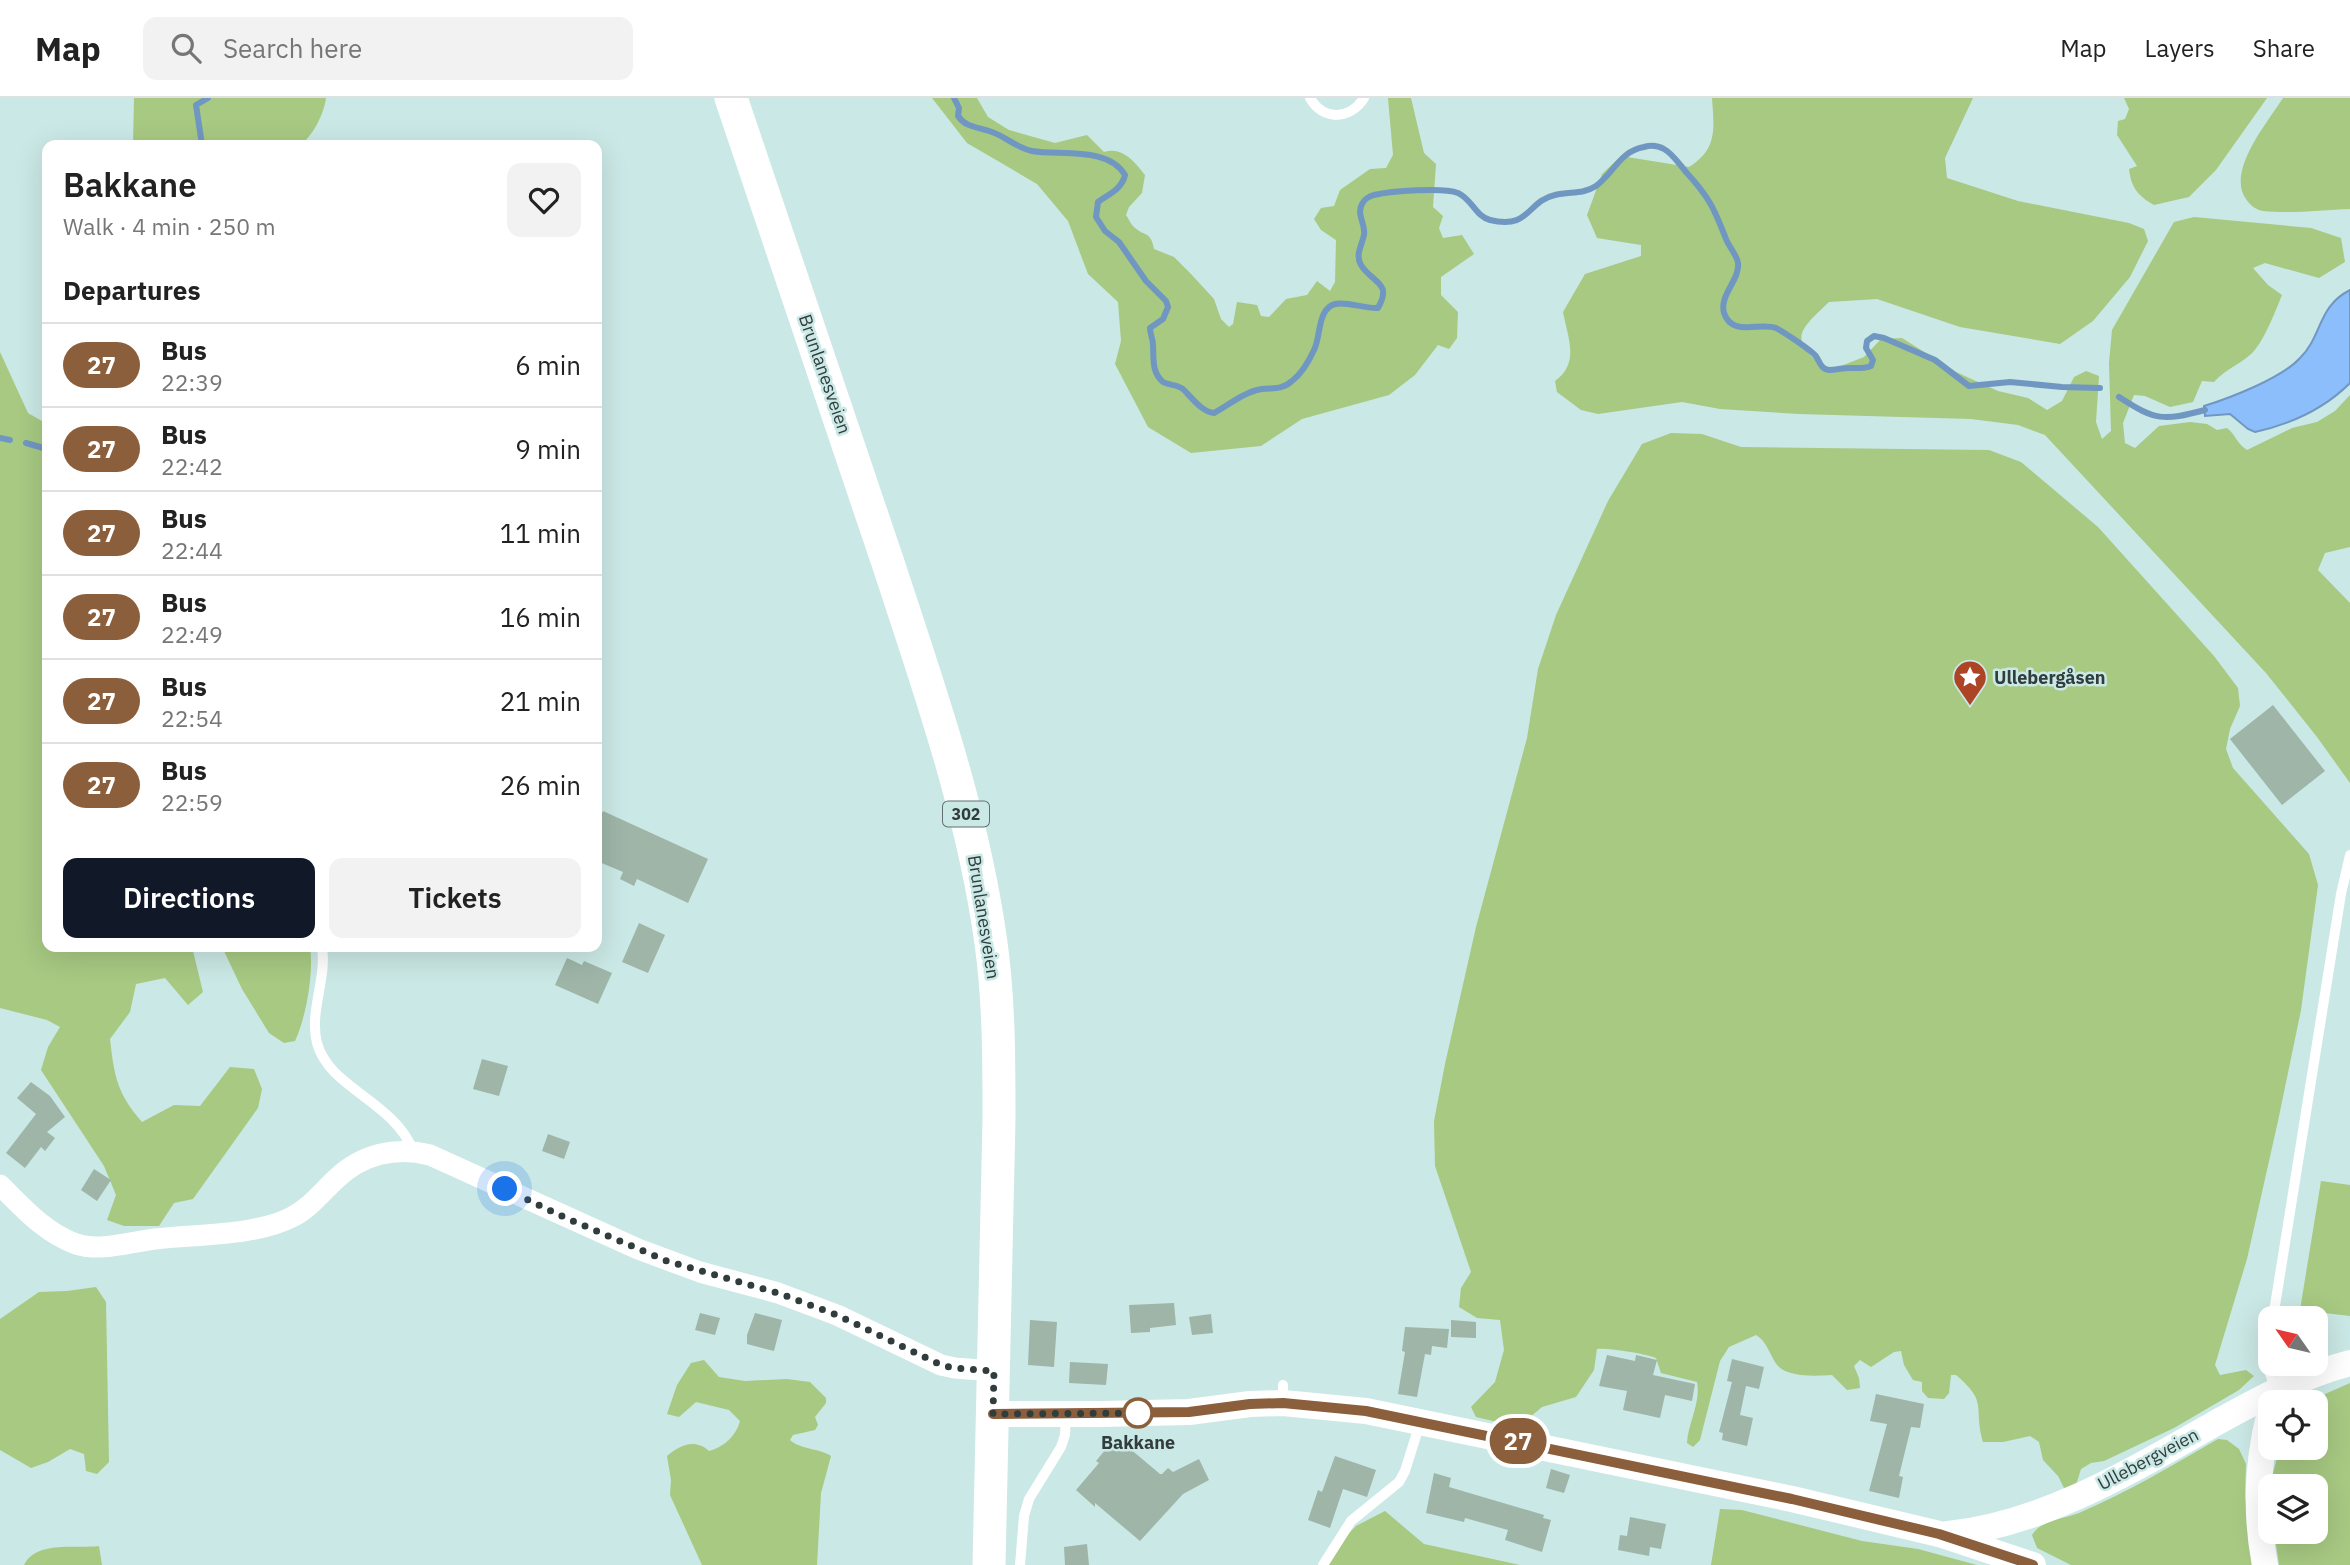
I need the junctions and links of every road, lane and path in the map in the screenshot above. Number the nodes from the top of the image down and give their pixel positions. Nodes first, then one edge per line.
1 (731, 98) edge
2 (1310, 98) edge
3 (1364, 98) edge
4 (2350, 855) edge
5 (322, 952) edge
6 (413, 1150) junction
7 (0, 1185) edge
8 (2275, 1306) edge
9 (2350, 1363) edge
10 (994, 1371) junction
11 (2289, 1390) edge
12 (2258, 1408) edge
13 (1066, 1413) junction
14 (993, 1414) junction
15 (1420, 1423) junction
16 (2261, 1460) edge
17 (1939, 1534) junction
18 (989, 1565) edge
19 (1020, 1565) edge
20 (1323, 1565) edge
21 (2033, 1565) edge
22 (2264, 1565) edge

1 - 10 main road, Brunlanesveien / 302
2 - 3 lane
4 - 8 lane
5 - 6 lane
6 - 7 street
6 - 10 street
9 - 11 street, Ullebergveien
10 - 14 main road, Brunlanesveien / 302
12 - 17 street, Ullebergveien
13 - 14 street
13 - 15 street
13 - 19 lane
14 - 18 main road, Brunlanesveien / 302
15 - 17 street
15 - 20 lane
16 - 22 street
17 - 21 street

